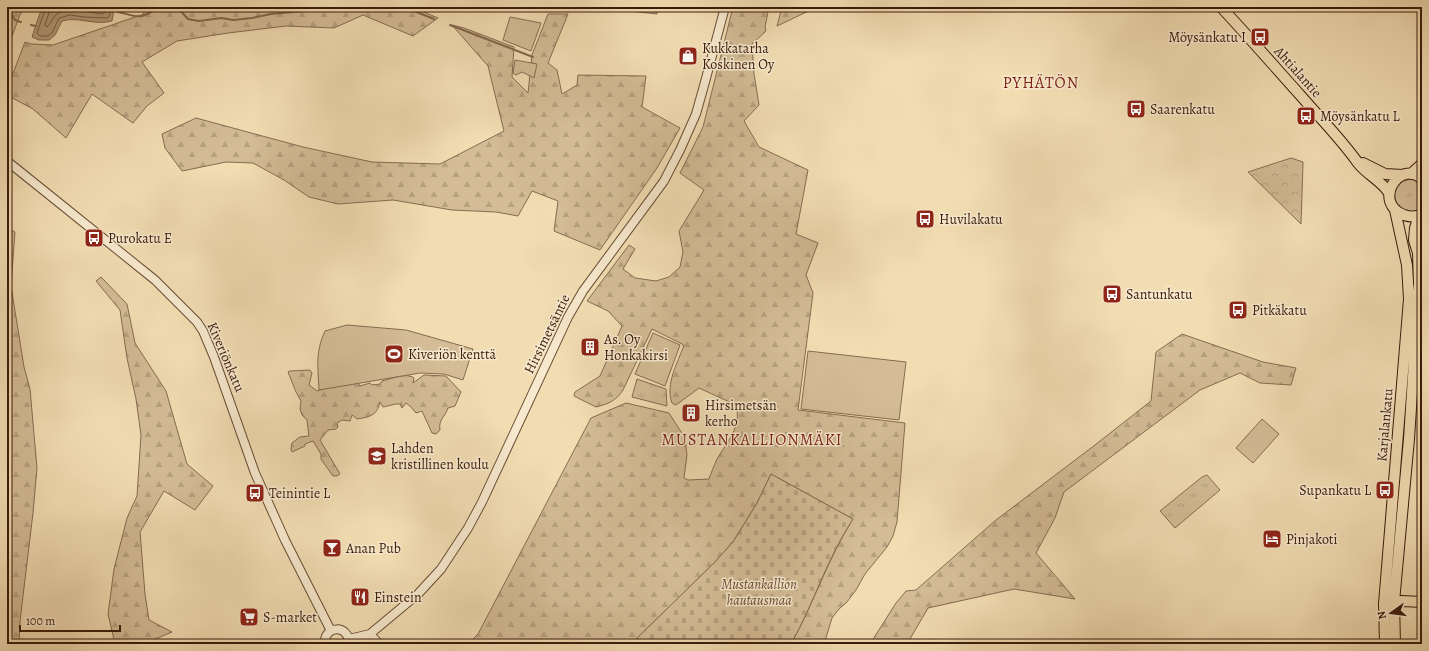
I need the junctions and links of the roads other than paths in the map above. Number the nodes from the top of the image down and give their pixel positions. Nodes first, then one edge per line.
1 (725, 7) edge
2 (1221, 7) edge
3 (1354, 157) junction
4 (7, 161) edge
5 (1422, 164) edge
6 (1407, 174) junction
7 (1422, 179) edge
8 (1389, 192) junction
9 (1395, 210) junction
10 (1420, 215) edge
11 (1394, 602) junction
12 (1422, 602) edge
13 (1384, 604) junction
14 (331, 631) junction
15 (370, 634) junction
16 (349, 642) edge
17 (325, 644) edge
18 (379, 644) edge
19 (1385, 644) edge
20 (1395, 644) edge

1 - 15 street, Hirsimetsäntie
2 - 3 main road, Ahtialantie
3 - 6 main road, Ahtialantie
3 - 8 main road, Ahtialantie
4 - 14 street, Kiveriönkatu
5 - 6 main road
6 - 7 main road, Ahtialantie
6 - 8 main road
8 - 9 main road, Karjalankatu
9 - 10 main road
9 - 13 main road, Karjalankatu
10 - 11 main road, Karjalankatu
11 - 12 main road
11 - 13 main road
11 - 20 main road, Karjalankatu
13 - 19 main road, Karjalankatu
14 - 16 street
14 - 17 street
15 - 16 street, Hirsimetsäntie
15 - 18 street

